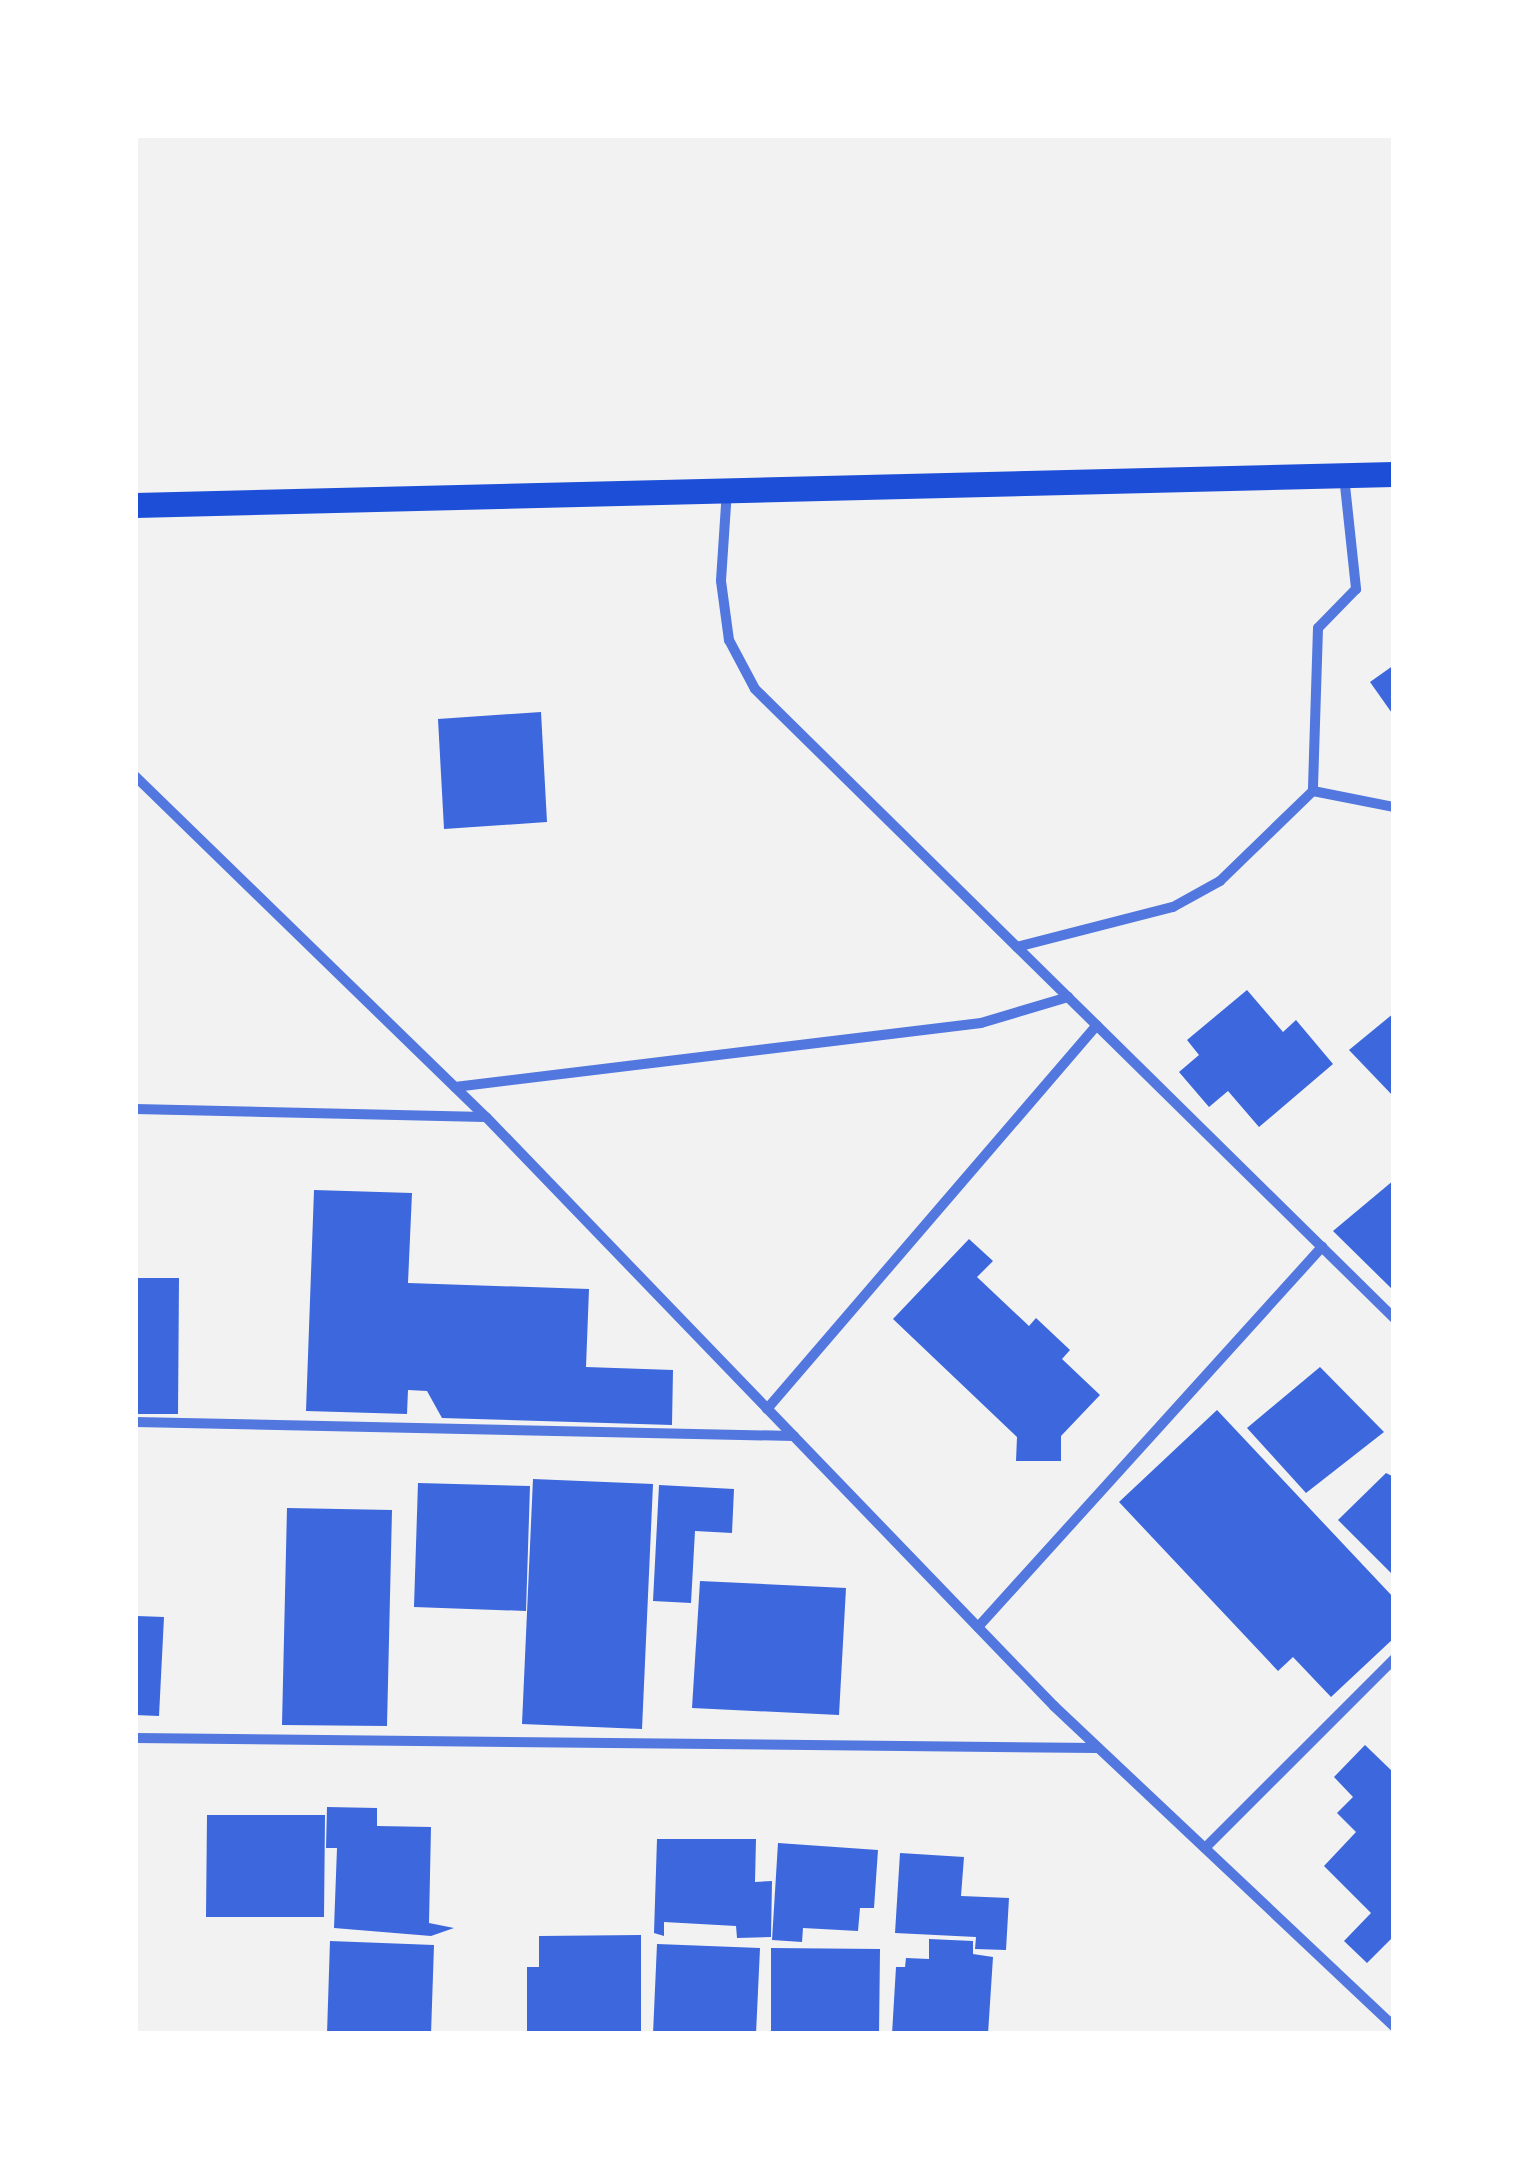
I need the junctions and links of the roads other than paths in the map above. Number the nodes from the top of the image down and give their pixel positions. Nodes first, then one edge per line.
1 (1394, 474) edge
2 (1344, 475) junction
3 (727, 488) junction
4 (135, 504) edge
5 (135, 776) edge
6 (1313, 791) junction
7 (1394, 806) edge
8 (1017, 947) junction
9 (1068, 997) junction
10 (1097, 1025) junction
11 (456, 1088) junction
12 (135, 1110) edge
13 (486, 1117) junction
14 (1322, 1246) junction
15 (1394, 1318) edge
16 (767, 1409) junction
17 (135, 1422) edge
18 (794, 1436) junction
19 (978, 1627) junction
20 (1394, 1660) edge
21 (135, 1738) edge
22 (1098, 1748) junction
23 (1205, 1848) junction
24 (1394, 2026) edge

1 - 2 main road
2 - 3 main road
2 - 6 street
3 - 4 main road
3 - 8 street
5 - 11 street
6 - 7 street
6 - 8 street
8 - 9 street
9 - 10 street
9 - 11 street
10 - 14 street
10 - 16 street
11 - 13 street
12 - 13 street
13 - 16 street
14 - 15 street
14 - 19 street
16 - 18 street
17 - 18 street
18 - 19 street
19 - 22 street
20 - 23 street
21 - 22 street
22 - 23 street
23 - 24 street

